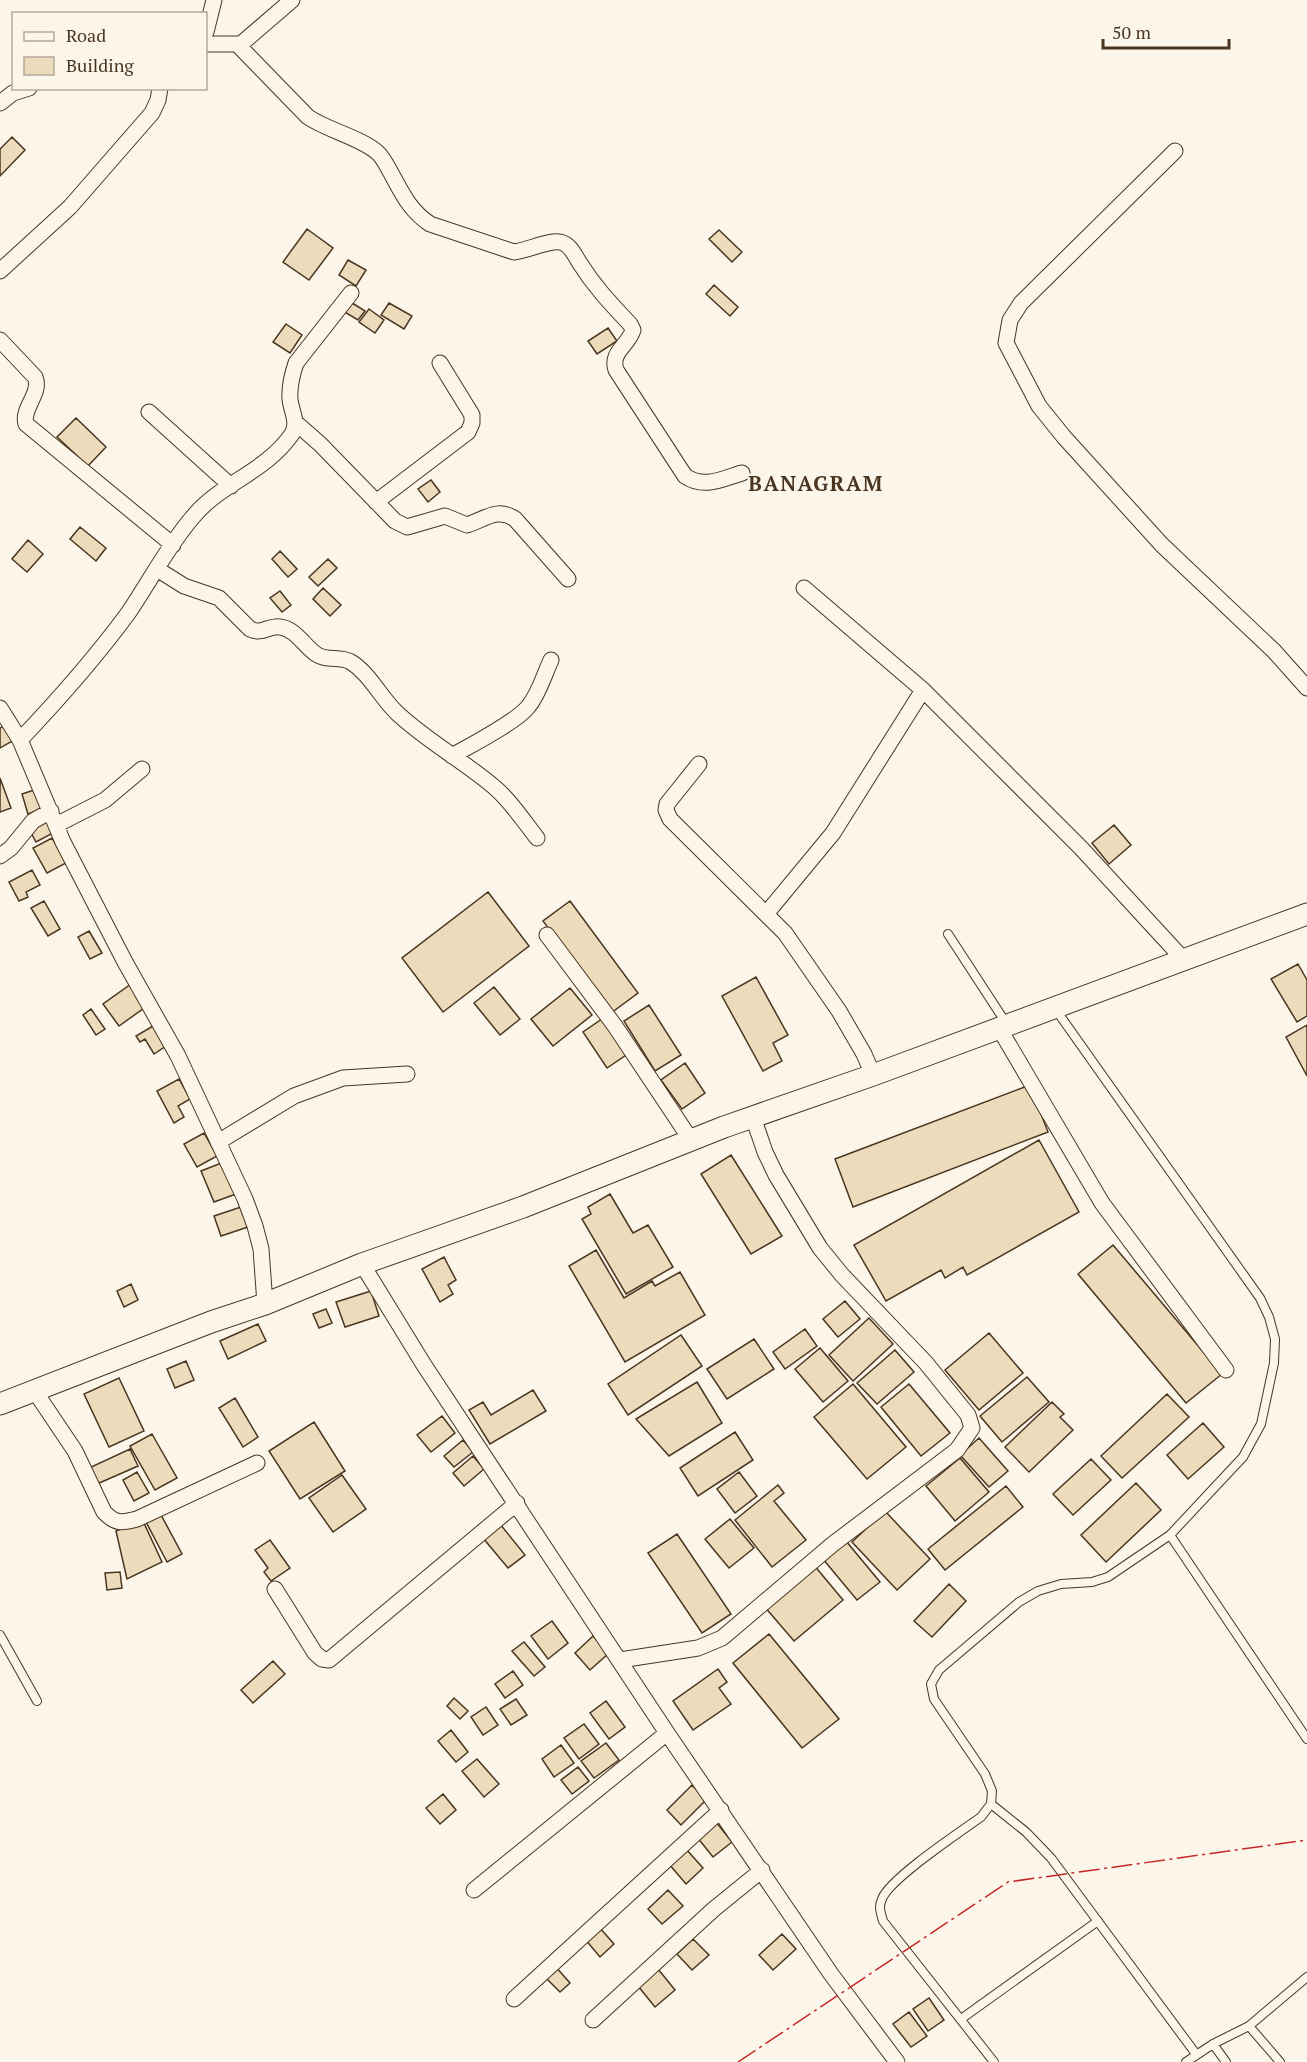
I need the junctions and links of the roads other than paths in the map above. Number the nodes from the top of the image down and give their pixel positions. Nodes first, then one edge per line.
1 (214, 0) edge
2 (292, 0) edge
3 (207, 28) edge
4 (207, 44) edge
5 (238, 45) junction
6 (22, 90) edge
7 (159, 90) edge
8 (0, 103) edge
9 (1175, 151) dead end
10 (0, 271) edge
11 (351, 293) dead end
12 (0, 340) edge
13 (441, 363) dead end
14 (148, 411) dead end
15 (296, 423) junction
16 (742, 473) dead end
17 (231, 486) junction
18 (376, 502) junction
19 (173, 545) junction
20 (157, 569) junction
21 (568, 579) dead end
22 (804, 588) dead end
23 (551, 660) dead end
24 (1307, 688) edge
25 (923, 690) junction
26 (0, 708) edge
27 (20, 740) junction
28 (452, 756) junction
29 (699, 764) dead end
30 (142, 769) dead end
31 (54, 818) junction
32 (537, 838) dead end
33 (0, 856) edge
34 (766, 914) junction
35 (1307, 914) edge
36 (948, 934) dead end
37 (547, 935) dead end
38 (1184, 960) junction
39 (1055, 1009) junction
40 (1003, 1027) junction
41 (407, 1074) dead end
42 (873, 1075) junction
43 (753, 1117) junction
44 (691, 1140) junction
45 (218, 1142) junction
46 (362, 1264) junction
47 (265, 1304) junction
48 (1226, 1370) dead end
49 (34, 1390) junction
50 (0, 1404) edge
51 (257, 1463) dead end
52 (517, 1503) junction
53 (1170, 1535) junction
54 (274, 1590) dead end
55 (0, 1635) edge
56 (620, 1660) junction
57 (37, 1701) dead end
58 (667, 1733) junction
59 (1307, 1739) edge
60 (991, 1804) junction
61 (721, 1810) junction
62 (762, 1870) junction
63 (474, 1890) dead end
64 (1098, 1921) junction
65 (1307, 1977) edge
66 (514, 1999) dead end
67 (961, 2019) junction
68 (593, 2020) dead end
69 (1249, 2026) junction
70 (1213, 2044) junction
71 (1196, 2054) junction
72 (897, 2062) edge
73 (994, 2062) edge
74 (1186, 2062) edge
75 (1226, 2062) edge
76 (1280, 2062) edge

1 - 3 street
2 - 5 street
4 - 5 street
5 - 16 street
6 - 8 street
7 - 10 street
9 - 24 street
11 - 15 street
12 - 19 street
13 - 18 street
14 - 17 street
15 - 17 street
15 - 18 street
17 - 19 street
18 - 21 street
19 - 20 street
20 - 27 street
20 - 28 street
22 - 25 street
23 - 28 street
25 - 34 street
25 - 38 street
26 - 27 street
27 - 31 street
28 - 32 street
29 - 34 street
30 - 31 street
31 - 33 street
31 - 45 street
34 - 42 street
35 - 38 main road
36 - 40 lane
37 - 44 street
38 - 39 main road
39 - 40 main road
39 - 53 lane
40 - 42 main road
40 - 48 street
41 - 45 street
42 - 43 main road
43 - 44 main road
43 - 56 street
44 - 46 main road
45 - 47 street
46 - 47 main road
46 - 52 street
47 - 49 main road
49 - 50 main road
49 - 51 street
52 - 54 street
52 - 56 street
53 - 59 lane
53 - 60 lane
55 - 57 lane
56 - 58 street
58 - 61 street
58 - 63 street
60 - 64 lane
60 - 67 lane
61 - 62 street
61 - 66 street
62 - 68 street
62 - 72 street
64 - 67 lane
64 - 71 lane
65 - 69 lane
67 - 73 lane
69 - 70 lane
69 - 76 lane
70 - 71 lane
70 - 75 lane
71 - 74 lane

